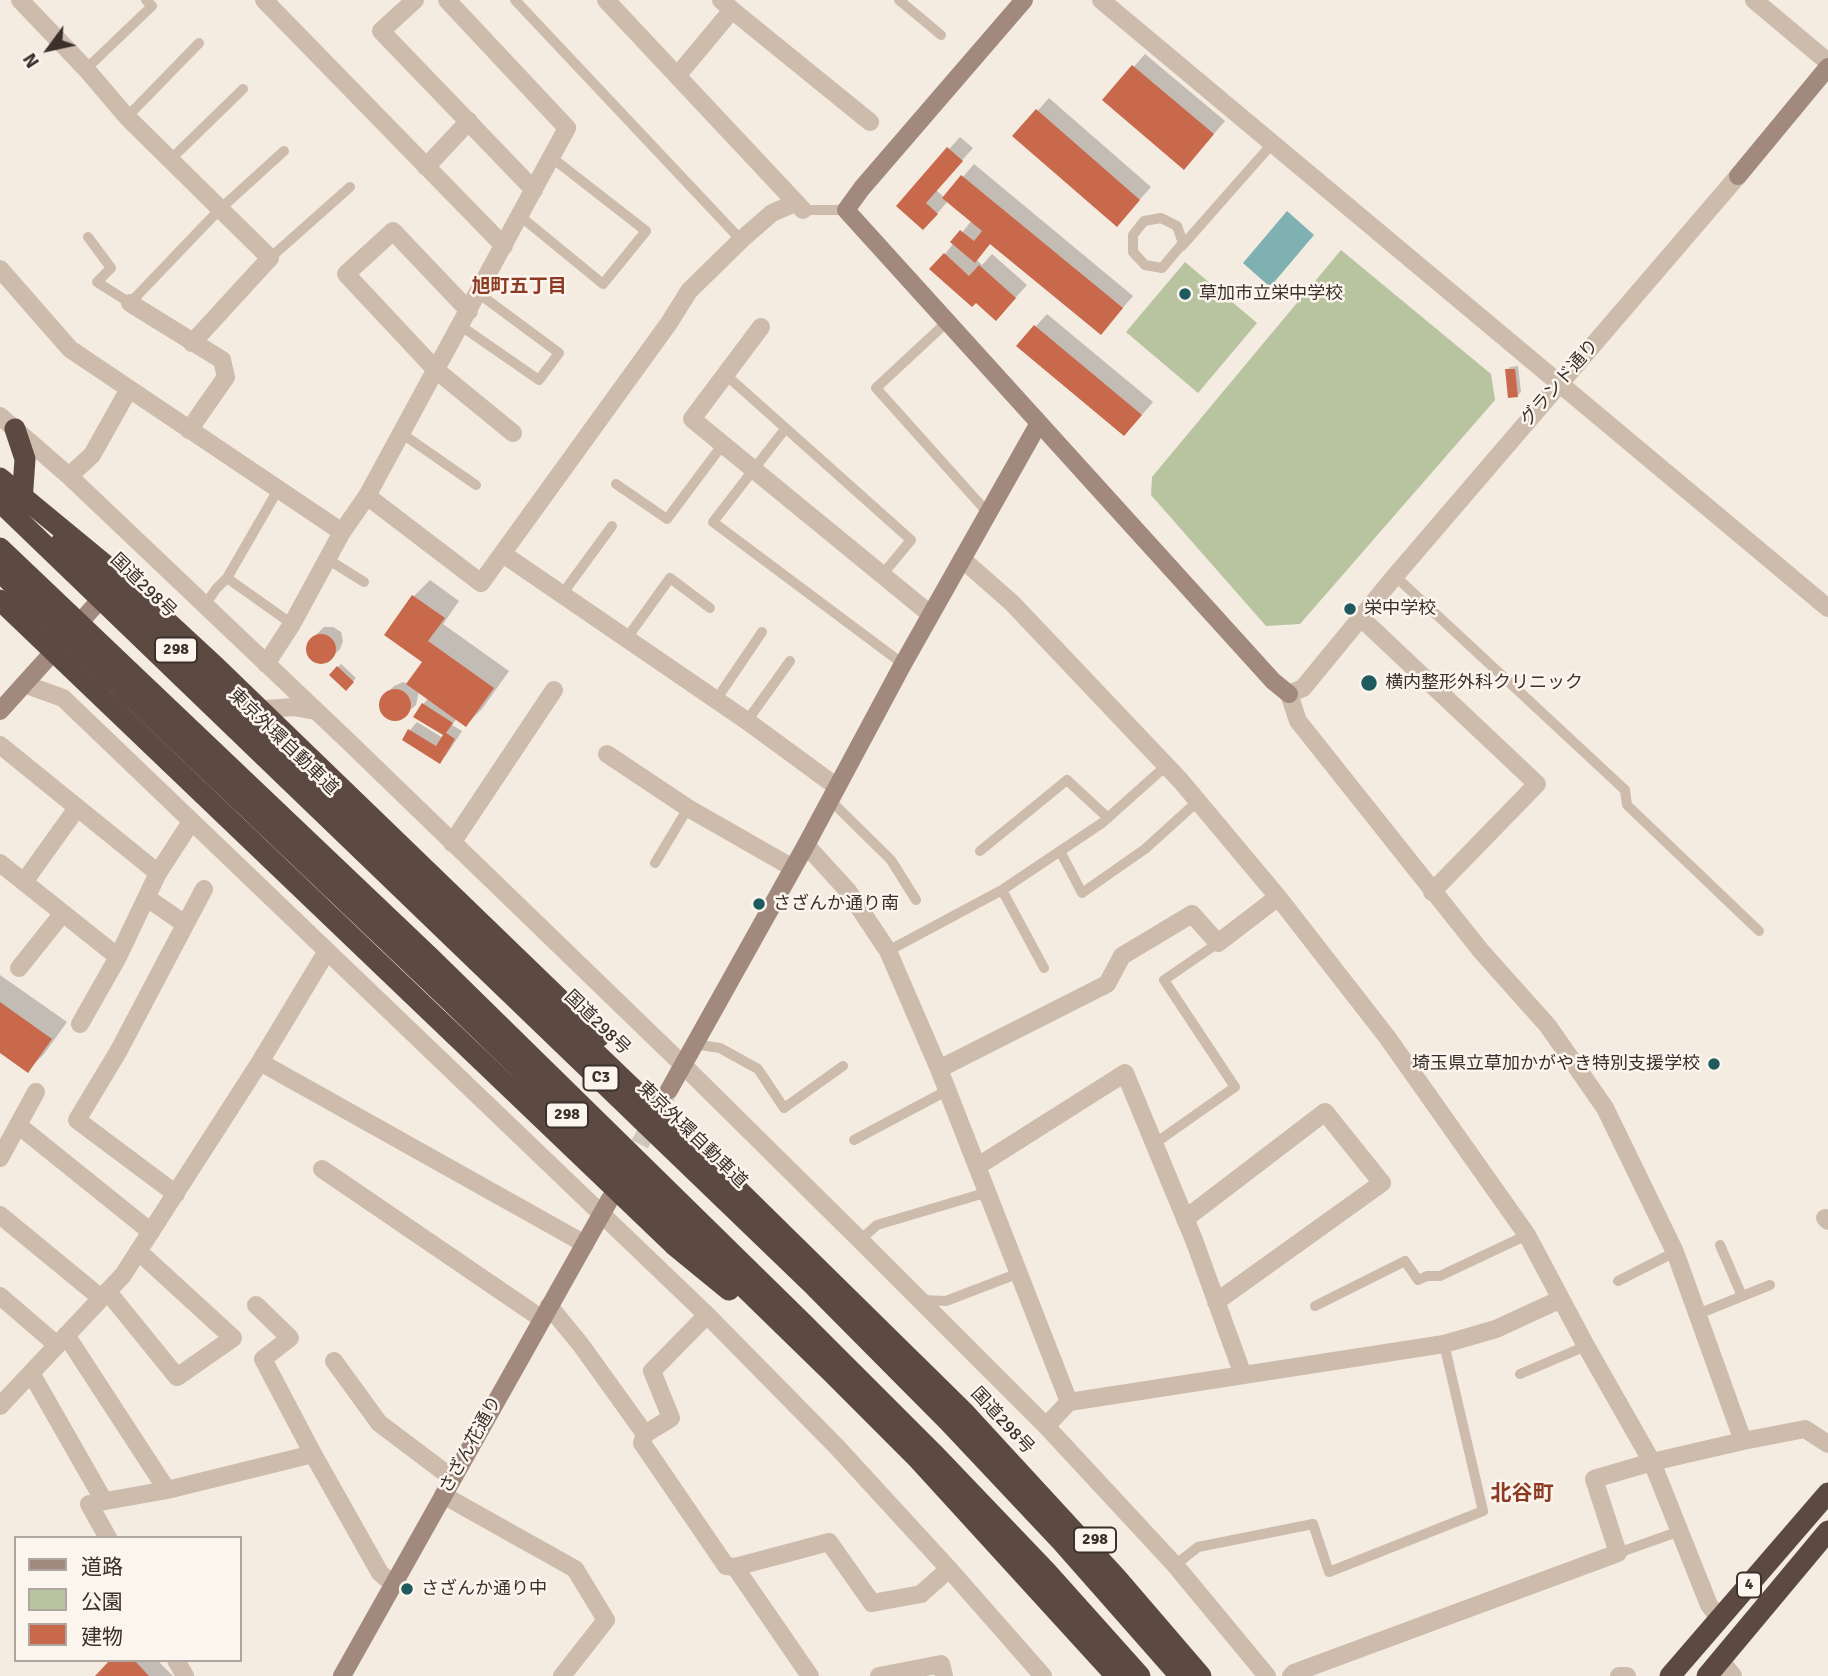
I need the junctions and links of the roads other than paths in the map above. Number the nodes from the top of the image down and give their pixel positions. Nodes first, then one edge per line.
1 (20, 0) edge
2 (146, 0) edge
3 (264, 0) edge
4 (415, 0) edge
5 (447, 0) edge
6 (515, 0) edge
7 (606, 0) edge
8 (899, 0) edge
9 (1101, 0) edge
10 (1754, 0) edge
11 (1015, 3) edge
12 (726, 5) edge
13 (941, 35) dead end
14 (199, 43) dead end
15 (1828, 62) edge
16 (1828, 67) edge
17 (86, 69) junction
18 (677, 76) junction
19 (243, 89) dead end
20 (127, 117) junction
21 (470, 121) junction
22 (870, 122) dead end
23 (1272, 144) junction
24 (284, 151) dead end
25 (551, 157) junction
26 (170, 160) junction
27 (426, 167) junction
28 (350, 187) dead end
29 (534, 190) junction
30 (799, 206) junction
31 (219, 210) junction
32 (846, 210) junction
33 (520, 216) junction
34 (88, 237) dead end
35 (741, 240) junction
36 (503, 246) junction
37 (1174, 256) junction
38 (270, 258) junction
39 (0, 269) edge
40 (478, 293) junction
41 (130, 303) junction
42 (465, 319) junction
43 (947, 322) junction
44 (761, 327) dead end
45 (192, 343) junction
46 (436, 370) junction
47 (726, 374) junction
48 (1560, 384) junction
49 (129, 389) junction
50 (8, 422) edge
51 (1039, 423) junction
52 (785, 429) junction
53 (189, 430) junction
54 (401, 433) junction
55 (513, 433) dead end
56 (723, 444) junction
57 (753, 468) junction
58 (69, 476) junction
59 (0, 479) edge
60 (616, 484) dead end
61 (476, 485) dead end
62 (279, 488) junction
63 (367, 496) junction
64 (0, 502) edge
65 (22, 502) junction
66 (988, 513) junction
67 (612, 526) dead end
68 (342, 532) junction
69 (0, 548) edge
70 (503, 554) junction
71 (962, 559) junction
72 (329, 560) junction
73 (0, 572) edge
74 (882, 575) junction
75 (1395, 576) junction
76 (228, 578) junction
77 (364, 582) dead end
78 (111, 587) junction
79 (563, 593) junction
80 (0, 600) edge
81 (205, 605) junction
82 (710, 608) dead end
83 (1828, 608) edge
84 (930, 614) junction
85 (1360, 617) junction
86 (292, 624) junction
87 (762, 632) dead end
88 (67, 636) junction
89 (627, 638) junction
90 (790, 661) dead end
91 (266, 664) junction
92 (903, 664) junction
93 (24, 684) junction
94 (554, 690) dead end
95 (1289, 694) junction
96 (716, 700) junction
97 (0, 711) edge
98 (314, 711) junction
99 (240, 712) junction
100 (149, 715) junction
101 (747, 721) junction
102 (0, 745) edge
103 (607, 754) dead end
104 (1167, 765) junction
105 (149, 779) junction
106 (833, 793) junction
107 (1198, 801) junction
108 (77, 808) junction
109 (688, 808) junction
110 (1108, 818) junction
111 (191, 822) junction
112 (452, 842) junction
113 (806, 845) junction
114 (979, 851) dead end
115 (1060, 851) junction
116 (0, 863) edge
117 (654, 863) dead end
118 (793, 868) junction
119 (158, 873) junction
120 (24, 882) junction
121 (204, 889) dead end
122 (1002, 890) junction
123 (1432, 892) junction
124 (1278, 897) junction
125 (147, 898) junction
126 (916, 900) dead end
127 (63, 913) junction
128 (185, 924) junction
129 (1759, 931) dead end
130 (1218, 943) junction
131 (327, 951) junction
132 (888, 951) junction
133 (117, 957) junction
134 (19, 968) dead end
135 (1044, 968) dead end
136 (80, 1024) dead end
137 (694, 1044) junction
138 (260, 1062) junction
139 (682, 1065) junction
140 (843, 1066) dead end
141 (939, 1069) junction
142 (669, 1090) tunnel mouth
143 (948, 1090) junction
144 (36, 1092) dead end
145 (10, 1129) edge
146 (854, 1140) dead end
147 (1154, 1144) junction
148 (0, 1158) edge
149 (978, 1166) junction
150 (322, 1169) dead end
151 (720, 1172) junction
152 (988, 1192) junction
153 (176, 1195) junction
154 (610, 1199) dead end
155 (0, 1215) edge
156 (601, 1215) junction
157 (1185, 1219) junction
158 (151, 1233) junction
159 (1527, 1235) junction
160 (860, 1240) junction
161 (585, 1244) junction
162 (1720, 1245) dead end
163 (138, 1251) junction
164 (1675, 1252) junction
165 (1019, 1273) junction
166 (1618, 1280) dead end
167 (1770, 1285) dead end
168 (104, 1295) junction
169 (0, 1296) edge
170 (1742, 1296) junction
171 (1561, 1299) junction
172 (918, 1300) junction
173 (1216, 1302) junction
174 (256, 1304) dead end
175 (1315, 1306) dead end
176 (545, 1313) junction
177 (1698, 1314) junction
178 (707, 1315) junction
179 (62, 1340) junction
180 (1444, 1344) junction
181 (1586, 1346) junction
182 (334, 1361) dead end
183 (31, 1373) junction
184 (831, 1373) junction
185 (1520, 1374) dead end
186 (1243, 1375) junction
187 (1069, 1402) junction
188 (0, 1406) edge
189 (965, 1413) junction
190 (1046, 1426) junction
191 (645, 1434) junction
192 (1743, 1441) junction
193 (1828, 1444) edge
194 (313, 1454) junction
195 (916, 1457) junction
196 (1652, 1462) junction
197 (452, 1478) junction
198 (167, 1490) junction
199 (1828, 1493) edge
200 (443, 1495) junction
201 (104, 1502) junction
202 (1680, 1531) junction
203 (1828, 1531) edge
204 (107, 1536) edge
205 (1618, 1553) junction
206 (1175, 1565) junction
207 (735, 1567) junction
208 (950, 1569) junction
209 (393, 1584) junction
210 (1720, 1619) junction
211 (1720, 1671) edge
212 (342, 1676) edge
213 (562, 1676) edge
214 (810, 1676) edge
215 (879, 1676) edge
216 (944, 1676) edge
217 (1043, 1676) edge
218 (1101, 1676) edge
219 (1116, 1676) edge
220 (1140, 1676) edge
221 (1180, 1676) edge
222 (1201, 1676) edge
223 (1216, 1676) edge
224 (1267, 1676) edge
225 (1291, 1676) edge
226 (1619, 1676) edge
227 (1627, 1676) edge
228 (1670, 1676) edge

1 - 17 street
2 - 17 lane
3 - 27 street
4 - 21 street
5 - 25 street
6 - 35 lane
7 - 18 street
8 - 13 lane
9 - 23 street
10 - 15 street
11 - 32 street
12 - 18 street
12 - 22 street
14 - 20 lane
16 - 48 street, グランド通り
17 - 20 street
18 - 30 street
19 - 26 lane
20 - 26 street
21 - 27 street
21 - 29 street
23 - 37 lane
23 - 48 street
24 - 31 lane
25 - 29 street
25 - 33 lane
26 - 31 street
27 - 36 street
28 - 38 lane
29 - 33 street
30 - 32 lane
30 - 35 street
31 - 38 street
31 - 41 lane
32 - 43 street
33 - 36 street
34 - 41 lane
35 - 70 street
36 - 40 street
37 - 37 lane
38 - 45 street
39 - 49 street
40 - 42 street
40 - 42 lane
41 - 45 street
42 - 46 street
42 - 46 street
43 - 51 street
43 - 66 lane
44 - 47 street
45 - 53 street
46 - 54 street
46 - 55 street
47 - 52 lane
47 - 56 street
48 - 75 street, グランド通り
48 - 83 street
49 - 53 street
49 - 58 street
50 - 58 street
50 - 65 highway
51 - 66 street
51 - 95 street
52 - 57 lane
52 - 74 lane
53 - 62 street
54 - 61 lane
54 - 63 street
56 - 57 street
56 - 60 lane
57 - 74 street
57 - 92 lane
58 - 81 street
59 - 65 highway, 国道298号 / 298
59 - 151 highway, bridge
62 - 68 street
62 - 76 lane
63 - 68 street
63 - 70 street
64 - 221 highway, 東京外環自動車道 / C3, bridge
65 - 78 highway, 国道298号 / 298
66 - 71 street
67 - 79 lane
68 - 72 street
69 - 220 highway, C3, bridge
70 - 79 street
71 - 84 street
71 - 104 street
72 - 77 lane
72 - 86 street
73 - 88 highway, 298
74 - 84 street
75 - 85 street, グランド通り
75 - 129 lane
76 - 81 lane
76 - 86 lane
78 - 88 street
78 - 99 highway, 国道298号 / 298
79 - 89 street
80 - 184 highway, bridge
81 - 91 street
82 - 89 lane
84 - 92 street
85 - 95 street, グランド通り
85 - 123 street
86 - 91 street
87 - 96 lane
88 - 93 street
88 - 100 highway, 298
89 - 96 street
90 - 101 lane
91 - 98 street
92 - 106 street
93 - 97 street
93 - 105 street
94 - 112 street
95 - 123 street
96 - 101 street
98 - 99 street
98 - 112 street
99 - 151 highway, 国道298号 / 298
100 - 105 street
100 - 184 highway, 298
101 - 106 street
102 - 108 street
103 - 109 street
104 - 107 street
104 - 110 lane
105 - 111 street
106 - 113 street
106 - 126 lane
107 - 115 lane
107 - 124 street
108 - 119 street
108 - 120 street
109 - 117 lane
109 - 118 street
110 - 114 lane
110 - 115 lane
111 - 119 street
111 - 131 street
112 - 139 street
113 - 118 street
113 - 132 street
115 - 122 lane
116 - 120 street
118 - 137 street
119 - 125 street
120 - 127 street
121 - 128 street
122 - 132 lane
122 - 135 lane
123 - 164 street
124 - 130 street
124 - 159 street
125 - 128 street
125 - 133 street
127 - 133 street
127 - 134 street
128 - 153 street
130 - 141 street
130 - 147 lane
131 - 138 street
131 - 156 street
132 - 141 street
133 - 136 street
137 - 139 street
137 - 140 lane
138 - 153 street
138 - 161 street
139 - 142 street
139 - 160 street
141 - 143 street
143 - 146 lane
143 - 149 street
144 - 145 street
145 - 148 street
145 - 158 street
147 - 149 street
147 - 157 street
149 - 152 street
150 - 176 street
151 - 189 highway, 国道298号 / 298
152 - 160 lane
152 - 165 street
153 - 158 street
154 - 156 street, さざん花通り
155 - 168 street
156 - 161 street, さざん花通り
156 - 178 street
157 - 173 street
157 - 173 street
158 - 163 street
159 - 171 street
159 - 175 lane
160 - 172 street
161 - 176 street, さざん花通り
162 - 170 lane
163 - 168 street
163 - 168 street
164 - 166 lane
164 - 177 street
165 - 172 lane
165 - 187 street
167 - 170 lane
168 - 179 street
169 - 179 street
170 - 177 lane
171 - 180 street
171 - 181 street
172 - 190 street
173 - 186 street
174 - 194 street
176 - 191 street
176 - 197 street, さざん花通り
177 - 192 street
178 - 191 street
178 - 208 street
179 - 183 street
179 - 198 street
180 - 186 street
180 - 206 lane
181 - 185 lane
181 - 196 street
182 - 197 street
183 - 188 street
183 - 201 street
184 - 195 highway, 298
186 - 187 street
187 - 190 street
189 - 222 highway, 国道298号 / 298
189 - 223 highway, 298
190 - 206 street
191 - 207 street
192 - 193 street
192 - 196 street
194 - 198 street
194 - 209 street
195 - 218 highway
195 - 219 highway, 298
196 - 202 street
196 - 205 street
197 - 200 street, さざん花通り
198 - 201 street
199 - 210 highway, 4
200 - 209 street, さざん花通り
200 - 213 street
201 - 204 street
202 - 205 lane
202 - 210 street
203 - 211 highway, 4
205 - 225 street
206 - 224 street
207 - 208 street
207 - 214 street
208 - 217 street
209 - 212 street, さざん花通り
210 - 228 highway, 4
215 - 216 street
226 - 227 street

